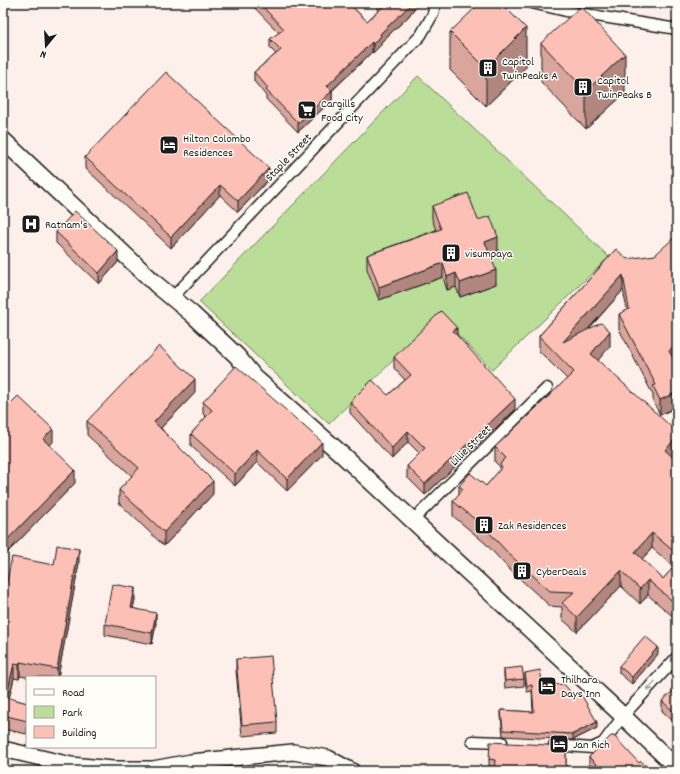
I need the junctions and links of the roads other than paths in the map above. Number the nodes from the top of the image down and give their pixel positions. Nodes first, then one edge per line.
1 (435, 3) edge
2 (532, 3) edge
3 (677, 29) edge
4 (3, 140) edge
5 (173, 297) junction
6 (547, 388) dead end
7 (412, 521) junction
8 (677, 657) edge
9 (623, 716) junction
10 (472, 740) dead end
11 (510, 743) edge
12 (547, 745) edge
13 (3, 749) edge
14 (70, 768) edge
15 (677, 768) edge
16 (352, 771) edge

1 - 5 street, Staple Street
2 - 3 street
4 - 5 main road
5 - 7 main road
6 - 7 street, Lillie Street
7 - 9 main road
8 -> 9 street
9 - 12 street
9 - 15 main road
10 - 11 street
13 - 14 street
14 - 16 street

